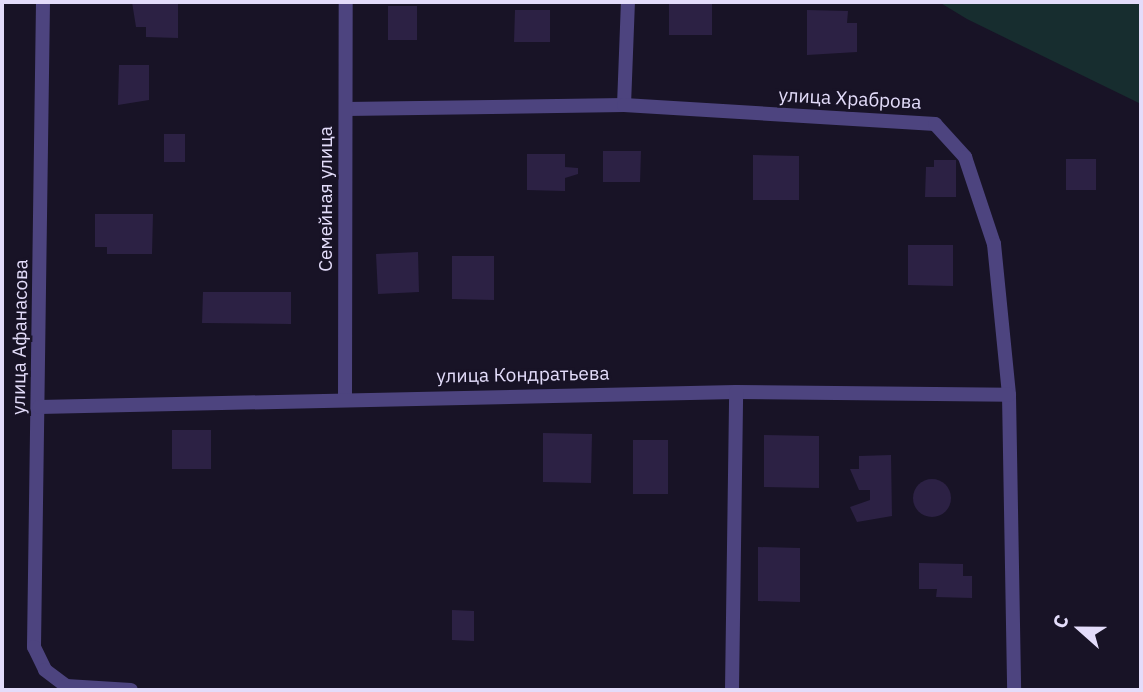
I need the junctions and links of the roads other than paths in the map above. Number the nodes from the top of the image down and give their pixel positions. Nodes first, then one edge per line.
1 (43, 2) edge
2 (346, 2) edge
3 (628, 2) edge
4 (624, 105) junction
5 (346, 109) junction
6 (737, 391) junction
7 (1009, 395) junction
8 (345, 397) junction
9 (38, 407) junction
10 (131, 690) edge
11 (732, 690) edge
12 (1014, 690) edge

1 - 9 street, улица Афанасова
2 - 5 street, Семейная улица
3 - 4 street
4 - 5 street, улица Храброва
4 - 7 street, улица Храброва
5 - 8 street, Семейная улица
6 - 7 street, улица Кондратьева
6 - 8 street, улица Кондратьева
6 - 11 street
7 - 12 street, улица Храброва
8 - 9 street, улица Кондратьева
9 - 10 street, улица Афанасова

